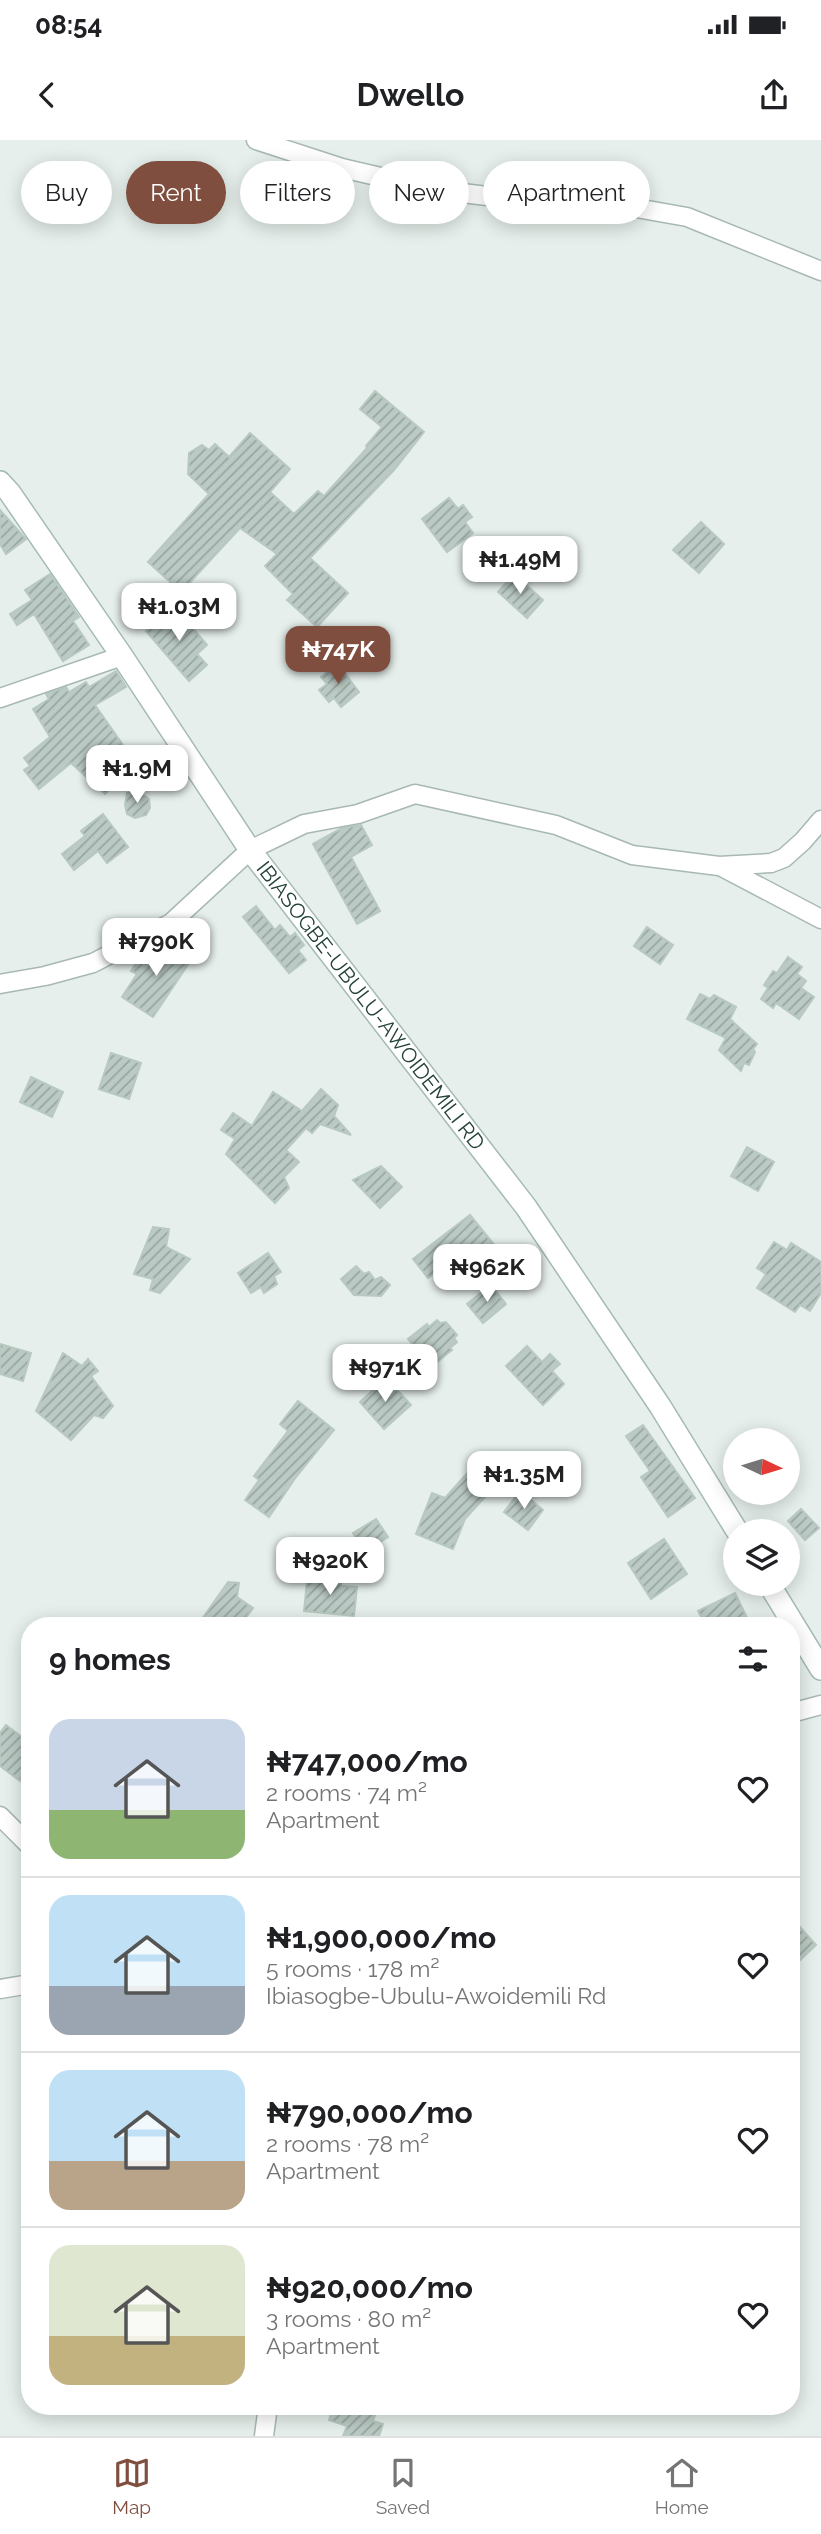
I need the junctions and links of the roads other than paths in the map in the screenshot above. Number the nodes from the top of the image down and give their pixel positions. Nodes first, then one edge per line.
1 (256, 140) edge
2 (821, 271) edge
3 (0, 482) edge
4 (122, 656) junction
5 (0, 698) edge
6 (821, 820) edge
7 (250, 850) junction
8 (771, 863) junction
9 (719, 866) junction
10 (761, 886) junction
11 (821, 919) edge
12 (0, 984) edge
13 (730, 1519) edge
14 (777, 1596) edge
15 (790, 1617) edge
16 (800, 1633) edge
17 (820, 1665) edge
18 (821, 1705) edge
19 (800, 1711) edge
20 (0, 1816) edge
21 (21, 1837) edge
22 (21, 1986) edge
23 (0, 1989) edge
24 (267, 2415) edge
25 (264, 2436) edge

1 - 2 street
3 - 4 street, IBIASOGBE-UBULU-AWOIDEMILI RD
4 - 5 street
4 - 7 street, IBIASOGBE-UBULU-AWOIDEMILI RD
6 - 8 street
7 - 9 street
7 - 12 street
7 - 13 street, IBIASOGBE-UBULU-AWOIDEMILI RD
8 - 9 street
8 - 10 street
9 - 10 street
10 - 11 street
14 - 15 street
16 - 17 street
18 - 19 street
20 - 21 street
22 - 23 street
24 - 25 street

